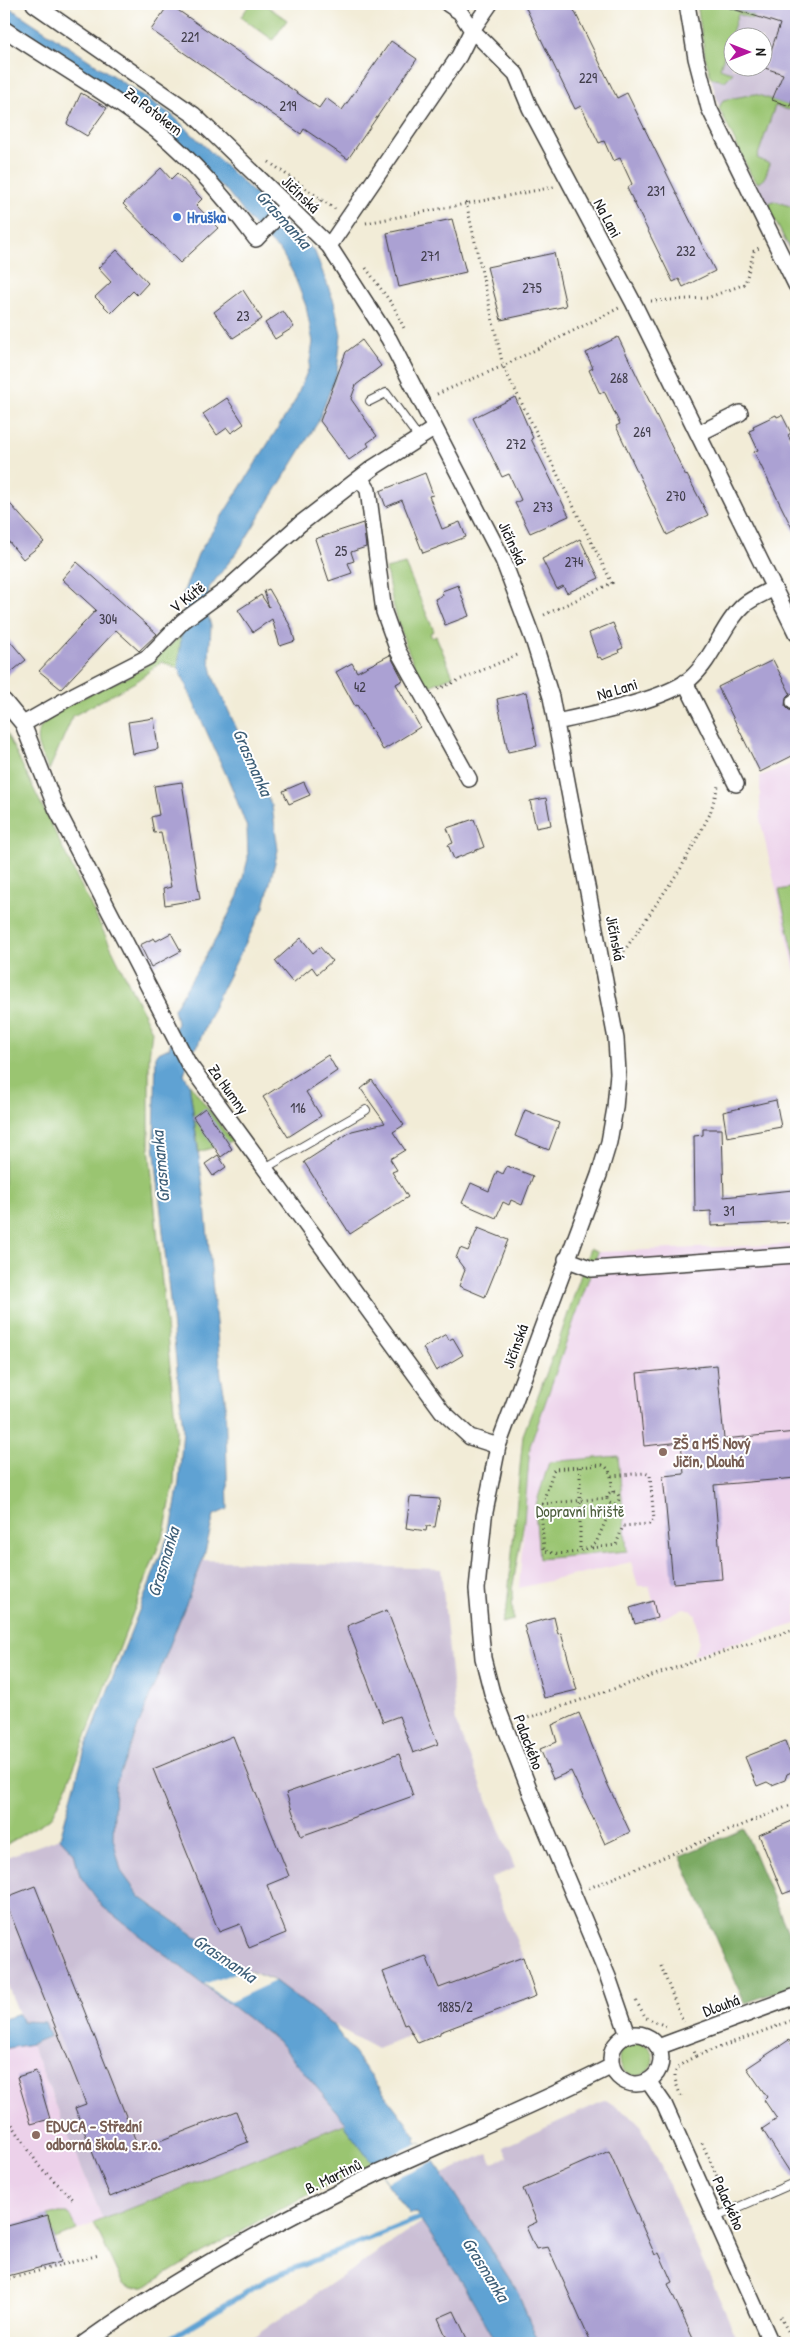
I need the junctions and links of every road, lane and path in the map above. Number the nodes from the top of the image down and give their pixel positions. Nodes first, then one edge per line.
1 (34, 4) edge
2 (448, 4) edge
3 (490, 4) edge
4 (688, 4) edge
5 (4, 29) edge
6 (472, 30) junction
7 (264, 158) dead end
8 (570, 184) junction
9 (466, 202) junction
10 (288, 206) junction
11 (347, 217) junction
12 (774, 240) junction
13 (328, 246) junction
14 (361, 262) dead end
15 (796, 285) edge
16 (633, 302) junction
17 (407, 333) dead end
18 (503, 366) junction
19 (432, 386) dead end
20 (437, 394) junction
21 (370, 401) dead end
22 (441, 403) dead end
23 (740, 413) dead end
24 (435, 428) junction
25 (698, 434) junction
26 (419, 438) junction
27 (360, 478) junction
28 (774, 588) junction
29 (538, 608) dead end
30 (542, 617) junction
31 (545, 624) dead end
32 (796, 633) edge
33 (536, 648) junction
34 (685, 682) junction
35 (422, 696) junction
36 (4, 701) edge
37 (556, 722) junction
38 (22, 724) junction
39 (725, 762) junction
40 (469, 779) dead end
41 (736, 784) dead end
42 (614, 949) dead end
43 (616, 957) junction
44 (618, 965) dead end
45 (366, 1110) dead end
46 (265, 1168) junction
47 (796, 1255) edge
48 (566, 1259) junction
49 (498, 1446) junction
50 (580, 1467) junction
51 (611, 1476) junction
52 (612, 1492) junction
53 (606, 1498) junction
54 (580, 1500) junction
55 (542, 1504) junction
56 (613, 1504) junction
57 (591, 1548) junction
58 (580, 1551) junction
59 (796, 1629) edge
60 (514, 1714) dead end
61 (517, 1722) junction
62 (521, 1731) dead end
63 (796, 1803) edge
64 (583, 1881) dead end
65 (587, 1889) junction
66 (591, 1898) dead end
67 (662, 1966) dead end
68 (796, 1996) edge
69 (635, 1998) dead end
70 (796, 2019) edge
71 (674, 2026) dead end
72 (685, 2029) junction
73 (628, 2035) junction
74 (658, 2047) junction
75 (696, 2056) junction
76 (612, 2066) junction
77 (648, 2081) junction
78 (685, 2105) dead end
79 (4, 2112) edge
80 (701, 2140) dead end
81 (796, 2182) edge
82 (74, 2200) dead end
83 (732, 2210) junction
84 (716, 2217) junction
85 (99, 2255) dead end
86 (4, 2280) edge
87 (777, 2312) dead end
88 (84, 2343) edge
89 (771, 2343) edge
90 (795, 2343) edge

1 - 10 street, Jičínská
2 - 6 street, Na Lani
3 - 6 street
4 - 12 street
5 - 10 street, Za Potokem
6 - 8 street, Na Lani
6 - 11 street
7 - 11 path
8 - 9 path
8 - 16 street, Na Lani
9 - 11 path
9 - 18 path
10 - 13 street, Jičínská
11 - 13 street
12 - 15 street
12 - 16 path
13 - 24 street, Jičínská
14 - 17 path
16 - 18 path
16 - 25 street, Na Lani
18 - 20 path
18 - 30 path
19 - 20 path
20 - 22 path
21 - 26 lane
23 - 25 street
24 - 26 street, V Kútě
24 - 33 street, Jičínská
25 - 28 street, Na Lani
26 - 27 street, V Kútě
27 - 35 street
27 - 38 street, V Kútě
28 - 32 street, Na Lani
28 - 34 street, Na Lani
29 - 30 path
30 - 31 path
33 - 35 path
33 - 37 street, Jičínská
34 - 37 street, Na Lani
34 - 39 street
35 - 40 street
36 - 38 street, Za Humny
37 - 48 street, Jičínská
38 - 46 street, Za Humny
39 - 41 street
39 - 43 path
42 - 43 path
43 - 44 path
45 - 46 lane
46 - 49 street, Za Humny
47 - 48 street
48 - 49 street, Jičínská
49 - 73 street, Palackého
50 - 51 path
50 - 54 path
50 - 55 path
51 - 52 path
51 - 57 path
52 - 53 path
52 - 56 path
53 - 54 path
53 - 56 path
54 - 55 path
54 - 58 path
55 - 58 path
56 - 57 path
57 - 58 path
59 - 61 path
60 - 61 path
61 - 62 path
63 - 65 path
64 - 65 path
65 - 66 path
67 - 72 path
68 - 72 street, Dlouhá
69 - 71 path
70 - 75 path
72 - 74 street, Dlouhá
72 - 75 path
73 - 74 street
73 - 76 street
74 - 77 street
75 - 78 path
76 - 77 street
76 - 88 street, B. Martinů
77 - 84 street, Palackého
79 - 82 path
80 - 83 path
81 - 83 lane
83 - 84 lane
84 - 89 street, Palackého
85 - 86 path
87 - 90 path

